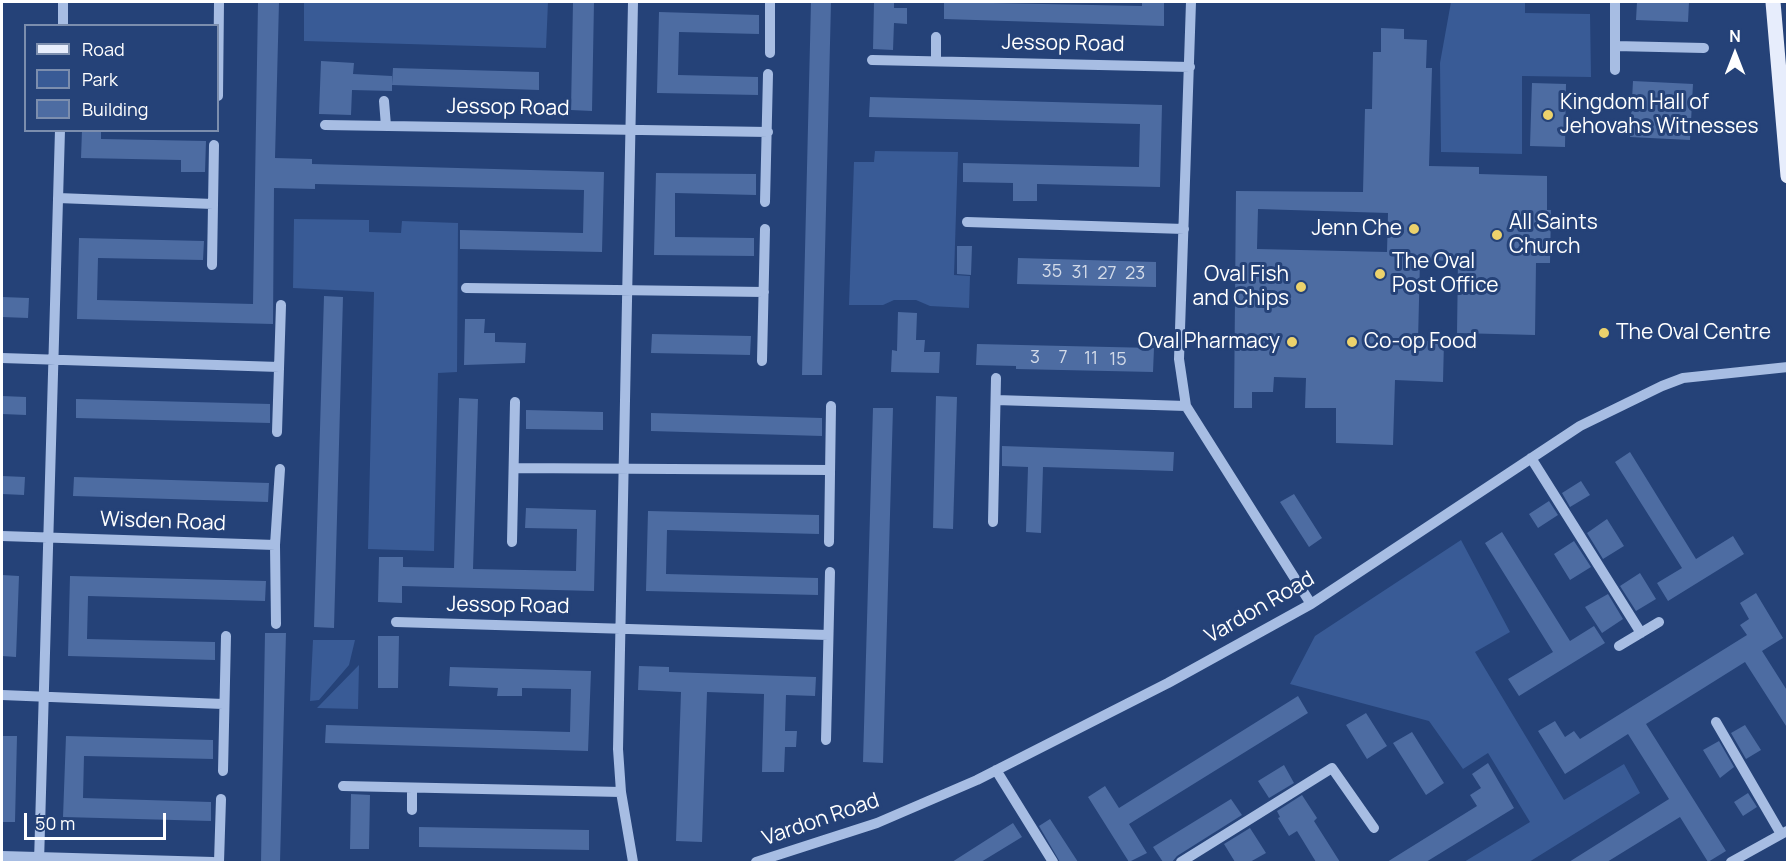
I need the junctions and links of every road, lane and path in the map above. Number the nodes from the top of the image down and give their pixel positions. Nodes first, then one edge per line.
1 (63, 2) edge
2 (219, 2) edge
3 (633, 2) edge
4 (770, 2) edge
5 (1191, 2) edge
6 (1615, 2) edge
7 (1773, 2) edge
8 (63, 24) edge
9 (218, 24) edge
10 (936, 37) dead end
11 (1615, 46) junction
12 (1704, 48) dead end
13 (770, 53) dead end
14 (872, 60) dead end
15 (936, 60) junction
16 (1190, 66) junction
17 (1615, 70) dead end
18 (768, 74) dead end
19 (384, 101) dead end
20 (326, 125) dead end
21 (386, 126) junction
22 (630, 129) junction
23 (60, 132) edge
24 (768, 132) junction
25 (214, 145) dead end
26 (1787, 171) edge
27 (1788, 176) edge
28 (58, 198) junction
29 (765, 202) dead end
30 (213, 204) junction
31 (967, 222) dead end
32 (765, 229) dead end
33 (1184, 229) junction
34 (212, 265) dead end
35 (466, 288) dead end
36 (627, 290) junction
37 (764, 292) junction
38 (281, 305) dead end
39 (2, 358) edge
40 (53, 360) junction
41 (762, 361) dead end
42 (279, 367) junction
43 (1788, 367) edge
44 (996, 378) dead end
45 (996, 400) junction
46 (515, 402) dead end
47 (831, 406) dead end
48 (1186, 406) junction
49 (277, 432) dead end
50 (1531, 458) junction
51 (514, 468) junction
52 (623, 468) junction
53 (280, 469) dead end
54 (829, 470) junction
55 (993, 522) dead end
56 (2, 536) edge
57 (48, 538) junction
58 (829, 542) dead end
59 (512, 543) dead end
60 (275, 545) junction
61 (830, 572) dead end
62 (1311, 604) junction
63 (1659, 621) dead end
64 (396, 622) dead end
65 (276, 624) dead end
66 (620, 628) junction
67 (1641, 633) junction
68 (828, 635) junction
69 (226, 636) dead end
70 (1620, 646) dead end
71 (2, 695) edge
72 (45, 697) junction
73 (224, 704) junction
74 (1716, 722) dead end
75 (826, 740) dead end
76 (996, 770) junction
77 (223, 771) dead end
78 (343, 786) dead end
79 (412, 788) junction
80 (621, 792) junction
81 (221, 798) dead end
82 (412, 810) dead end
83 (1374, 828) dead end
84 (1784, 832) edge
85 (2, 856) edge
86 (39, 860) edge
87 (213, 862) edge
88 (219, 862) edge
89 (633, 862) edge
90 (756, 862) edge
91 (1053, 862) edge
92 (1181, 862) edge
93 (1731, 862) edge

1 - 8 street
2 - 9 street
3 - 22 street
4 - 13 street
5 - 16 street
6 - 11 street
7 - 26 main road
10 - 15 street
11 - 12 street
11 - 17 street
14 - 15 street, Jessop Road
15 - 16 street, Jessop Road
16 - 33 street
18 - 24 street
19 - 21 street
20 - 21 street, Jessop Road
21 - 22 street, Jessop Road
22 - 24 street, Jessop Road
22 - 36 street
23 - 28 street
24 - 29 street
25 - 30 street
26 - 27 main road
28 - 30 street
28 - 40 street
30 - 34 street
31 - 33 street
32 - 37 street
33 - 48 street
35 - 36 street
36 - 37 street
36 - 52 street
37 - 41 street
38 - 42 street
39 - 40 street
40 - 42 street
40 - 57 street
42 - 49 street
43 - 50 street, Vardon Road
44 - 45 street
45 - 48 street
45 - 55 street
46 - 51 street
47 - 54 street
48 - 62 street
50 - 62 street, Vardon Road
50 - 67 street
51 - 52 street
51 - 59 street
52 - 54 street
52 - 66 street
53 - 60 street
54 - 58 street
56 - 57 street, Wisden Road
57 - 60 street, Wisden Road
57 - 72 street
60 - 65 street
61 - 68 street
62 - 76 street, Vardon Road
63 - 67 street
64 - 66 street, Jessop Road
66 - 68 street, Jessop Road
66 - 80 street
67 - 70 street
68 - 75 street
69 - 73 street
71 - 72 street
72 - 73 street
72 - 86 street
73 - 77 street
74 - 84 street
76 - 90 street, Vardon Road
76 - 91 street
78 - 79 street
79 - 80 street
79 - 82 street
80 - 89 street
81 - 88 street
83 - 92 street
84 - 93 street
85 - 86 street
86 - 87 street

